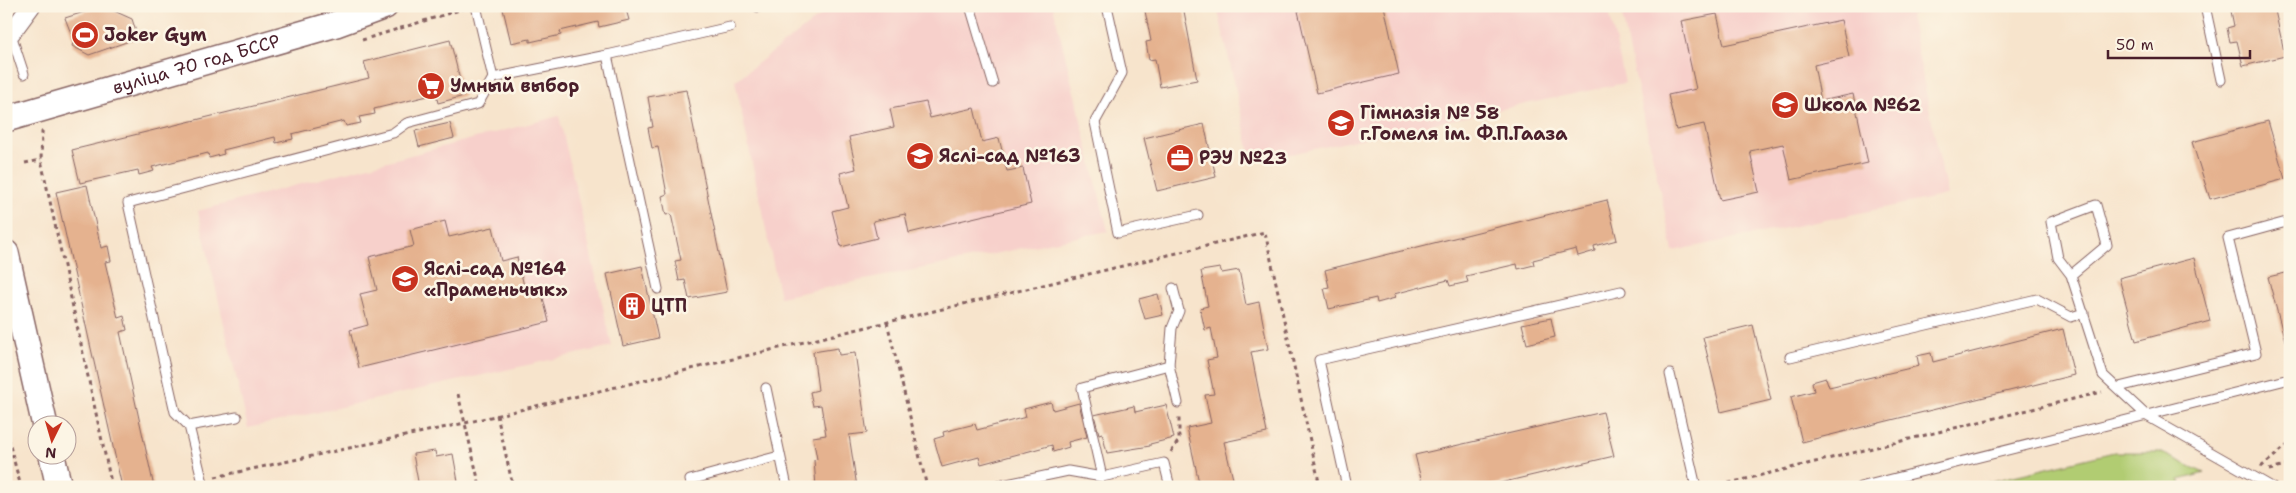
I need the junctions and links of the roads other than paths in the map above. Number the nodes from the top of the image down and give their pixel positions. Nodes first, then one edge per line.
1 (31, 6) edge
2 (385, 6) edge
3 (476, 6) edge
4 (970, 6) edge
5 (1108, 6) edge
6 (2206, 6) edge
7 (8, 26) edge
8 (730, 26) dead end
9 (607, 56) junction
10 (24, 74) dead end
11 (493, 78) junction
12 (2222, 80) dead end
13 (993, 83) dead end
14 (6, 119) edge
15 (1198, 215) dead end
16 (2290, 221) edge
17 (6, 253) edge
18 (2071, 275) junction
19 (1173, 288) dead end
20 (658, 289) dead end
21 (1621, 291) dead end
22 (12, 305) edge
23 (2084, 313) junction
24 (1790, 357) dead end
25 (1169, 365) junction
26 (1670, 374) dead end
27 (2290, 378) edge
28 (766, 388) dead end
29 (2119, 388) junction
30 (1178, 403) road end
31 (42, 416) edge
32 (2146, 416) junction
33 (237, 417) dead end
34 (189, 426) junction
35 (780, 456) junction
36 (54, 466) edge
37 (1102, 477) junction
38 (204, 483) edge
39 (59, 487) edge
40 (692, 487) edge
41 (787, 487) edge
42 (993, 487) edge
43 (1170, 487) edge
44 (1347, 487) edge
45 (1696, 487) edge
46 (1860, 487) edge
47 (2272, 487) edge

1 - 7 street
2 - 14 street, вуліца 70 год БССР
3 - 11 lane
4 - 13 lane
5 - 15 lane
6 - 12 lane
7 - 10 lane
8 - 9 lane
9 - 11 lane
9 - 20 lane
11 - 34 lane
16 - 29 lane
17 - 22 street
18 - 18 lane
18 - 23 lane
19 - 25 lane
21 - 44 lane
22 - 31 street
23 - 24 lane
23 - 29 lane
25 - 30 lane
25 - 37 lane
26 - 45 lane
27 - 32 lane
28 - 35 lane
29 - 32 lane
32 - 46 lane
32 - 47 lane
33 - 34 lane
34 - 38 lane
35 - 40 lane
35 - 41 lane
36 - 39 street
37 - 42 lane
37 - 43 lane

